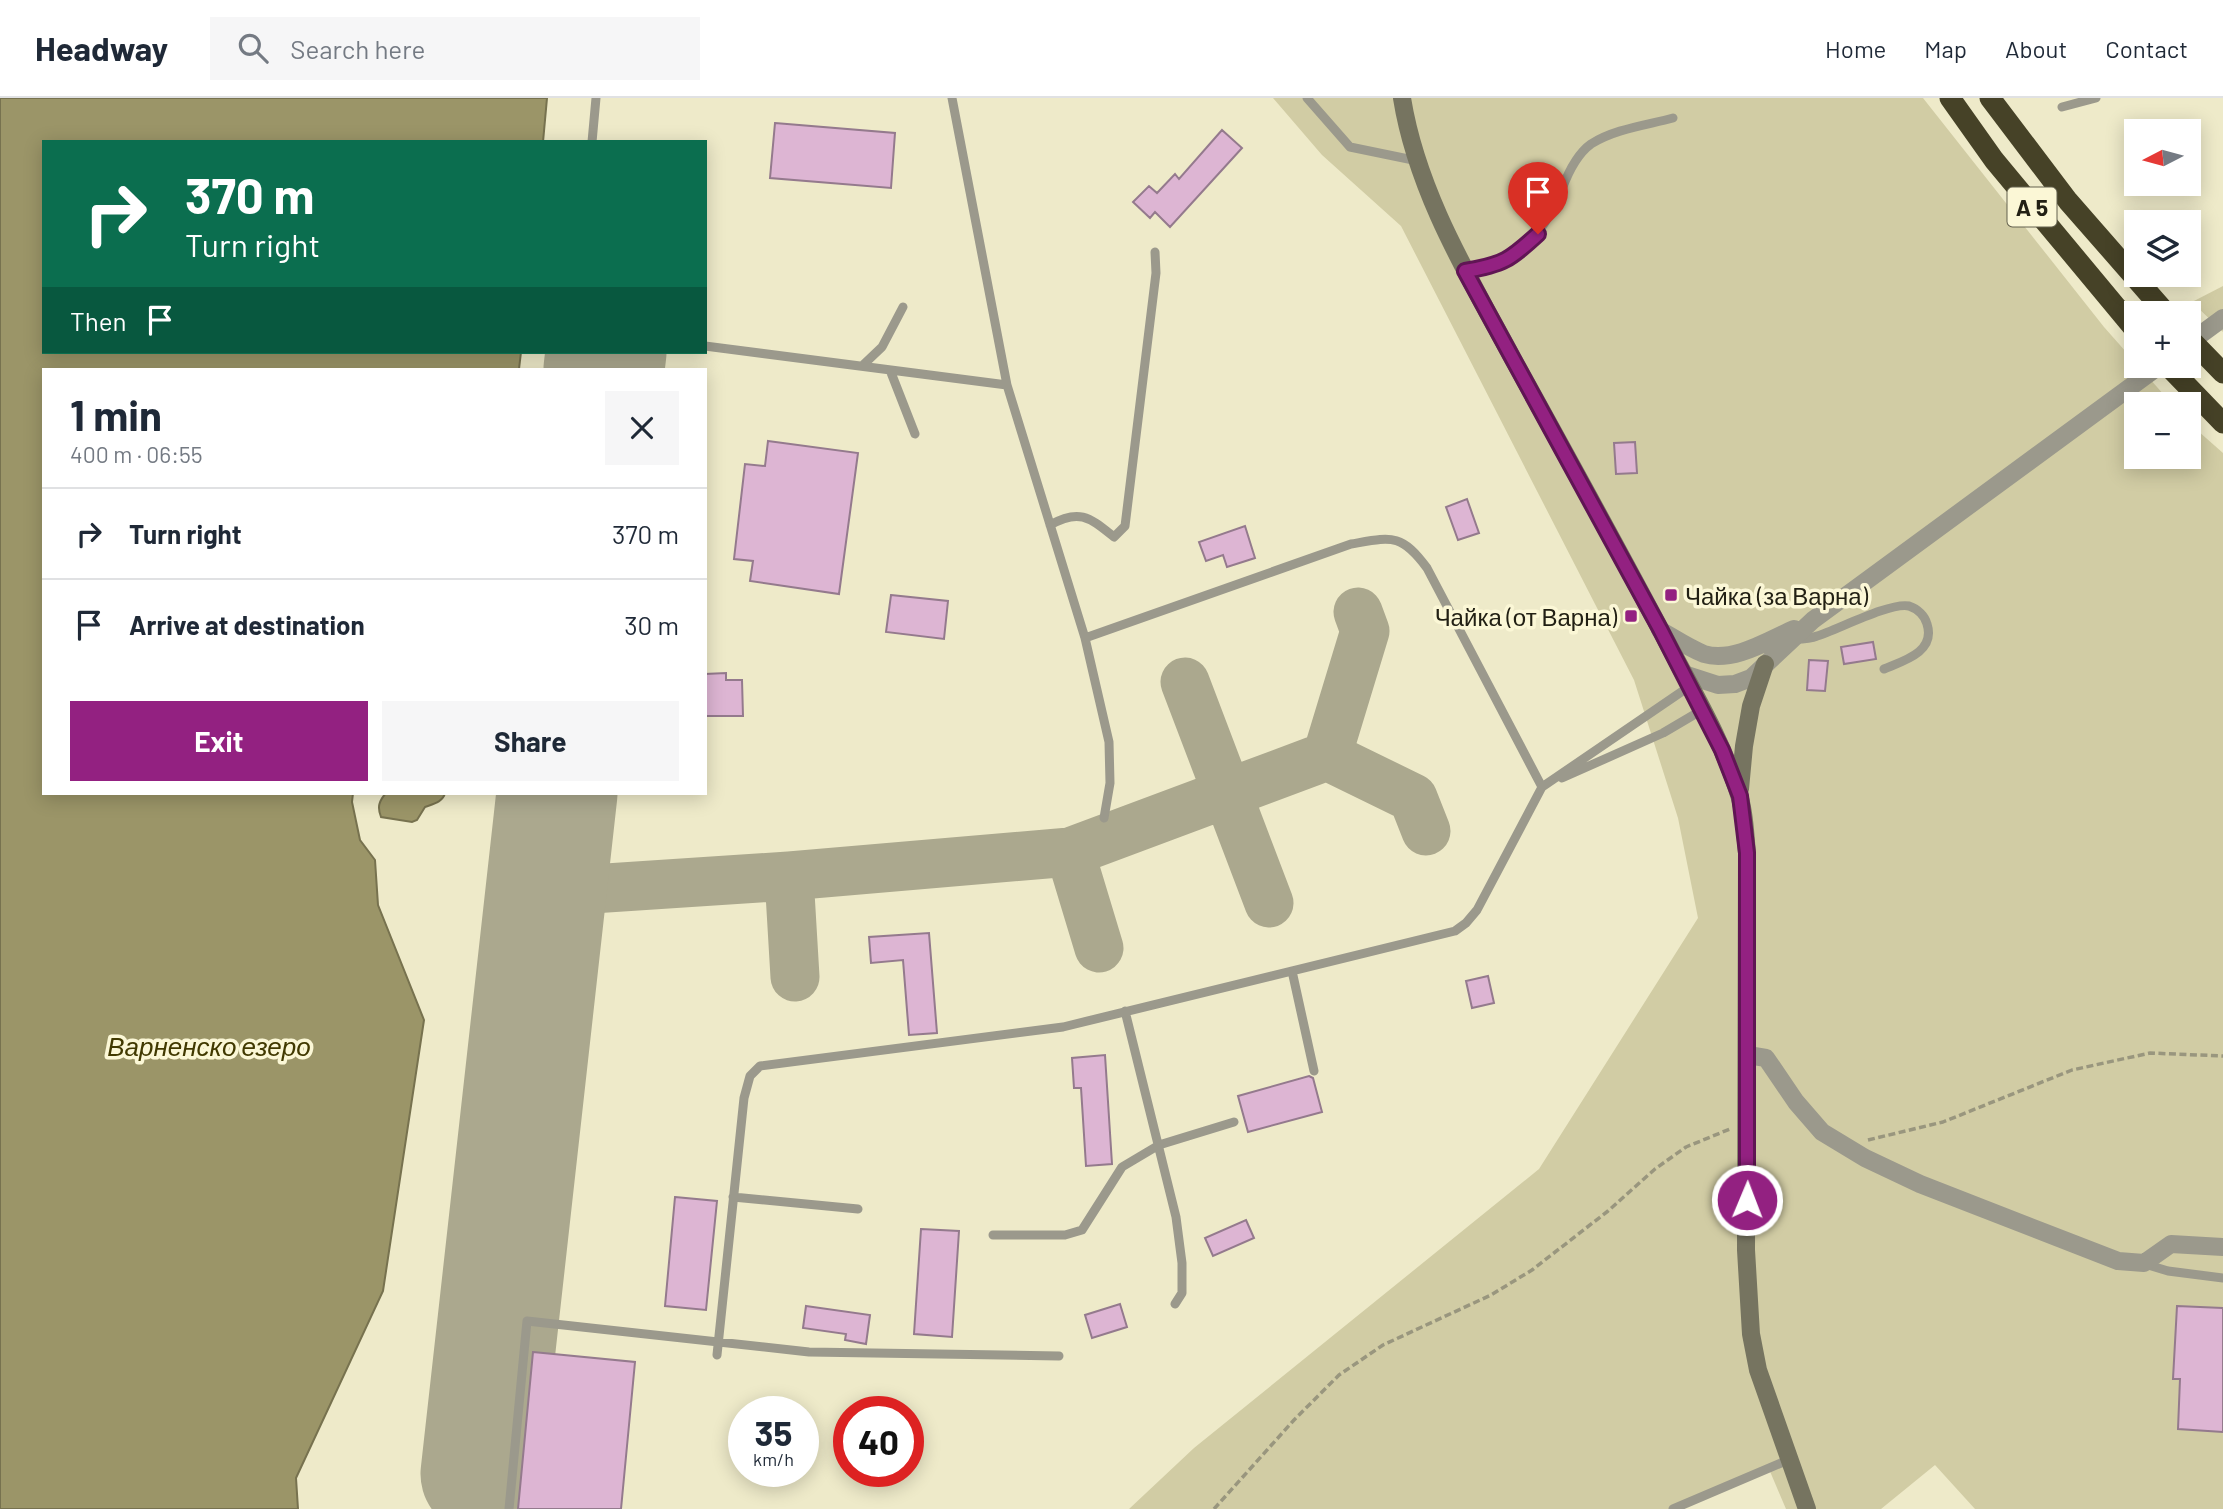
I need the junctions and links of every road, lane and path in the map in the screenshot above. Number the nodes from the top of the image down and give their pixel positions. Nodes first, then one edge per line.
1 (596, 98) edge
2 (952, 98) edge
3 (1307, 98) edge
4 (1402, 98) edge
5 (1950, 98) edge
6 (1990, 98) edge
7 (2096, 98) edge
8 (2062, 107) dead end
9 (1674, 118) dead end
10 (592, 140) edge
11 (1418, 161) junction
12 (1156, 252) dead end
13 (1465, 271) junction
14 (2154, 301) edge
15 (903, 307) dead end
16 (2124, 318) edge
17 (2223, 318) edge
18 (2201, 334) edge
19 (707, 346) edge
20 (2201, 350) edge
21 (862, 366) junction
22 (890, 370) junction
23 (2223, 373) edge
24 (2143, 378) edge
25 (2180, 378) edge
26 (1007, 385) junction
27 (2223, 422) edge
28 (915, 434) dead end
29 (1050, 525) junction
30 (1813, 620) junction
31 (1660, 629) junction
32 (1085, 638) junction
33 (1790, 640) junction
34 (1728, 654) junction
35 (1765, 664) junction
36 (1884, 669) dead end
37 (1687, 680) junction
38 (1708, 683) junction
39 (1702, 710) junction
40 (1542, 787) junction
41 (1740, 796) junction
42 (1104, 818) dead end
43 (1292, 971) junction
44 (1125, 1011) junction
45 (1748, 1055) junction
46 (2223, 1056) edge
47 (1314, 1070) dead end
48 (1234, 1122) dead end
49 (1747, 1126) junction
50 (1159, 1144) junction
51 (1844, 1145) junction
52 (733, 1197) junction
53 (858, 1209) dead end
54 (993, 1235) dead end
55 (2223, 1247) edge
56 (2144, 1263) junction
57 (2223, 1278) edge
58 (1175, 1304) dead end
59 (718, 1340) junction
60 (717, 1355) dead end
61 (1059, 1356) dead end
62 (1788, 1460) junction
63 (509, 1509) edge
64 (1214, 1509) edge
65 (1673, 1509) edge
66 (1807, 1509) edge

1 - 10 lane
2 - 26 lane
3 - 11 lane
4 - 11 street
5 - 16 highway, A 5
6 - 14 highway, A 5
7 - 8 lane
9 - 13 lane
11 - 13 street
12 - 29 lane
13 - 31 street
15 - 21 lane
17 - 18 street
19 - 21 lane
20 - 23 highway, bridge
21 - 22 lane
22 - 26 lane
22 - 28 lane
24 - 30 street
25 - 27 highway
26 - 29 lane
29 - 32 lane
30 - 33 street
30 - 34 street
31 - 34 street
31 - 37 street
32 - 40 lane
32 - 42 lane
33 - 35 street
33 - 36 lane
34 - 38 street
35 - 38 street
35 - 41 street
37 - 38 street
37 - 39 street
37 - 40 lane
38 - 39 street
39 - 40 lane
39 - 41 street
40 - 43 lane
41 - 45 street
43 - 44 lane
43 - 47 lane
44 - 50 lane
44 - 52 lane
45 - 49 street
45 - 51 street
46 - 51 path
48 - 50 lane
49 - 62 street
49 - 64 path
50 - 54 lane
50 - 58 lane
51 - 56 street
52 - 53 lane
52 - 59 lane
55 - 56 street
56 - 57 lane
59 - 60 lane
59 - 61 lane
59 - 63 lane
62 - 65 lane
62 - 66 street

